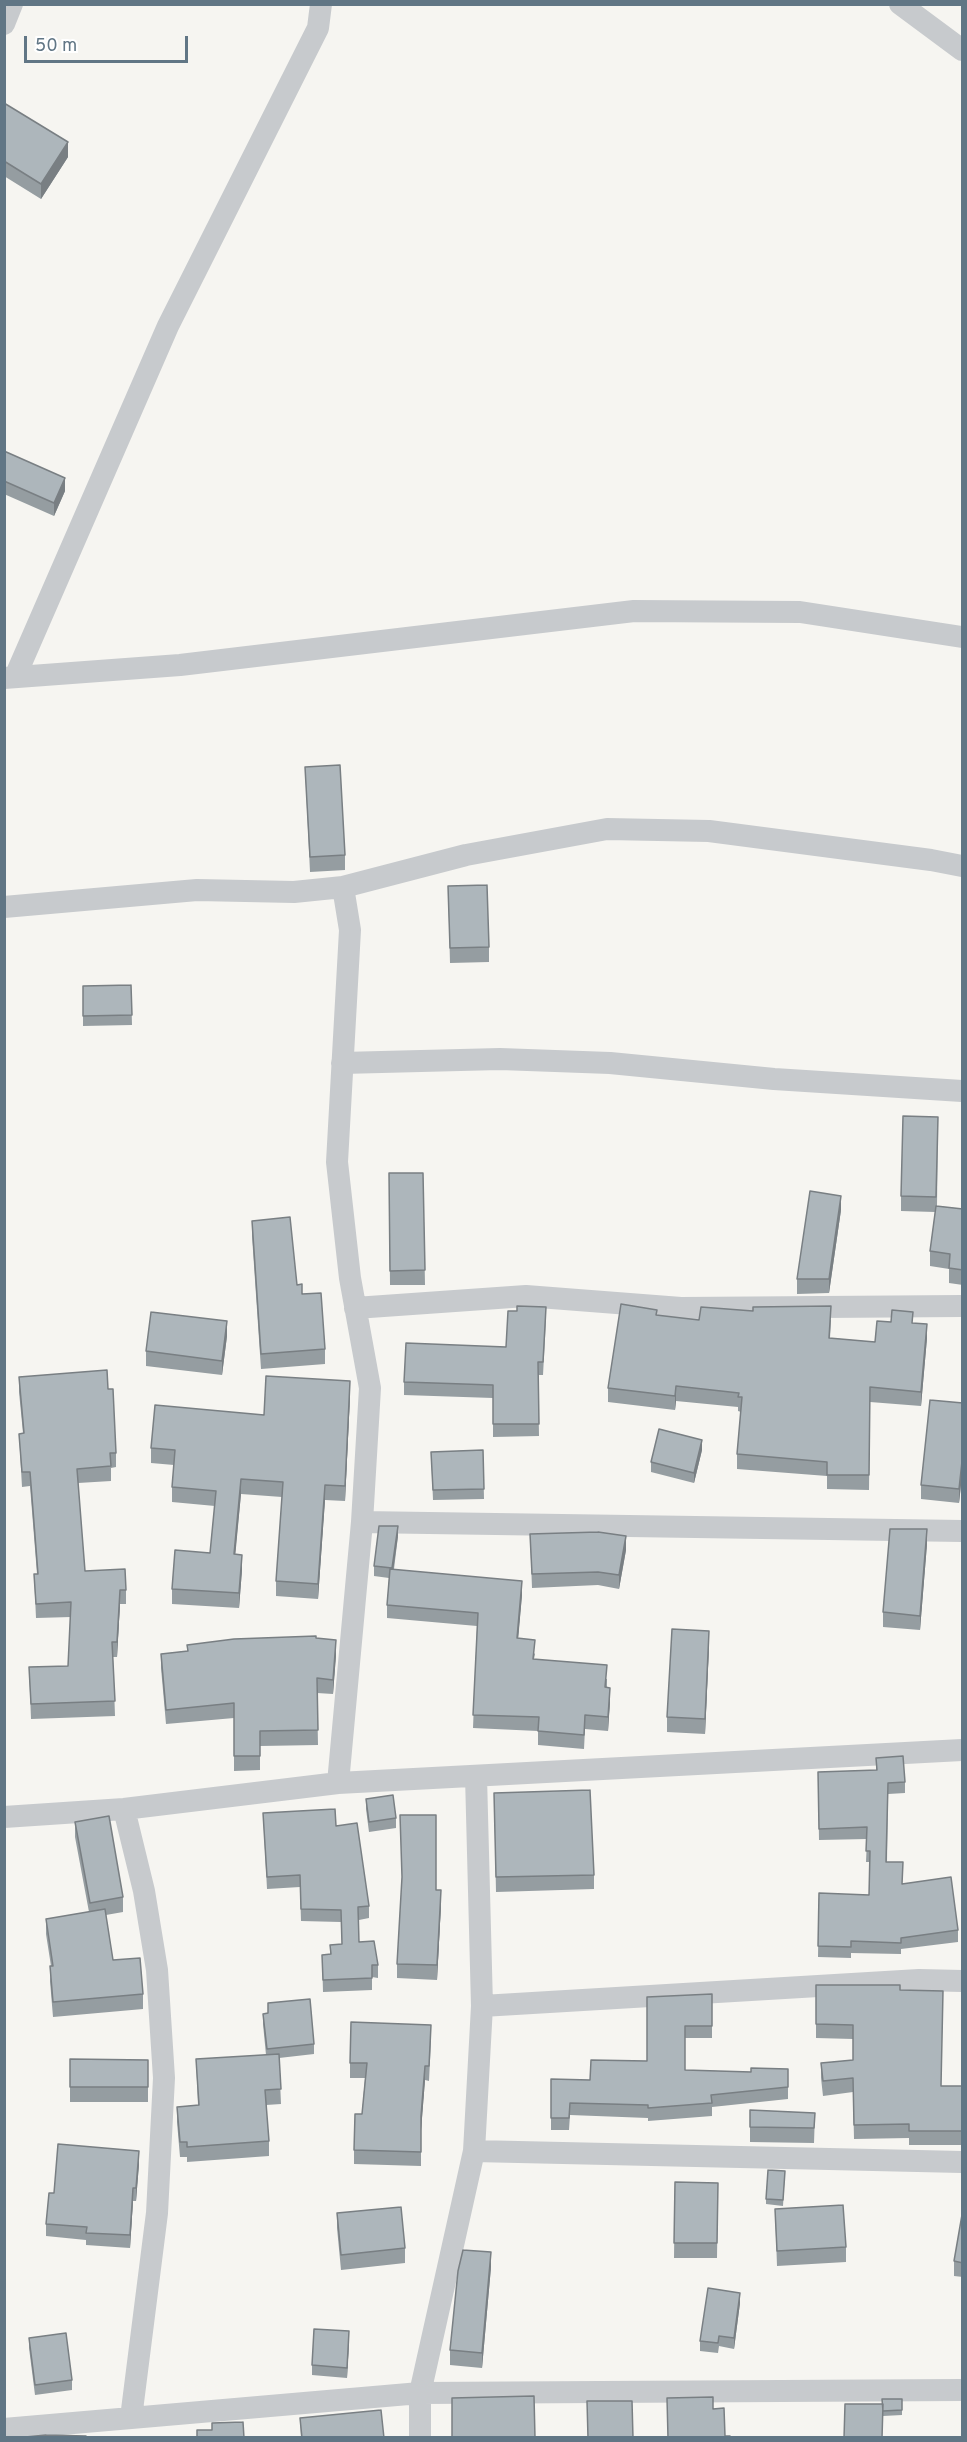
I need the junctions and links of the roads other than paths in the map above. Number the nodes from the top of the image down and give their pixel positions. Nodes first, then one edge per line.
1 (12, 4) edge
2 (321, 4) edge
3 (900, 4) edge
4 (4, 24) edge
5 (963, 50) edge
6 (963, 637) edge
7 (10, 677) edge
8 (963, 866) edge
9 (343, 887) junction
10 (4, 907) edge
11 (342, 1063) junction
12 (963, 1091) edge
13 (963, 1306) edge
14 (355, 1308) junction
15 (362, 1522) junction
16 (963, 1532) edge
17 (963, 1750) edge
18 (476, 1776) junction
19 (338, 1783) junction
20 (124, 1809) junction
21 (4, 1816) edge
22 (963, 1981) edge
23 (482, 2006) junction
24 (474, 2151) junction
25 (963, 2162) edge
26 (963, 2390) edge
27 (420, 2393) junction
28 (131, 2418) junction
29 (4, 2429) edge
30 (420, 2438) edge

1 - 4 street
2 - 7 street
3 - 5 street
6 - 7 street
8 - 9 street
9 - 10 street
9 - 11 street
11 - 12 street
11 - 14 street
13 - 14 street
14 - 15 street
15 - 16 street
15 - 19 street
17 - 18 street
18 - 19 street
18 - 23 street
19 - 20 street
20 - 21 street
20 - 28 street
22 - 23 street
23 - 24 street
24 - 25 street
24 - 27 street
26 - 27 street
27 - 28 street
27 - 30 street
28 - 29 street

